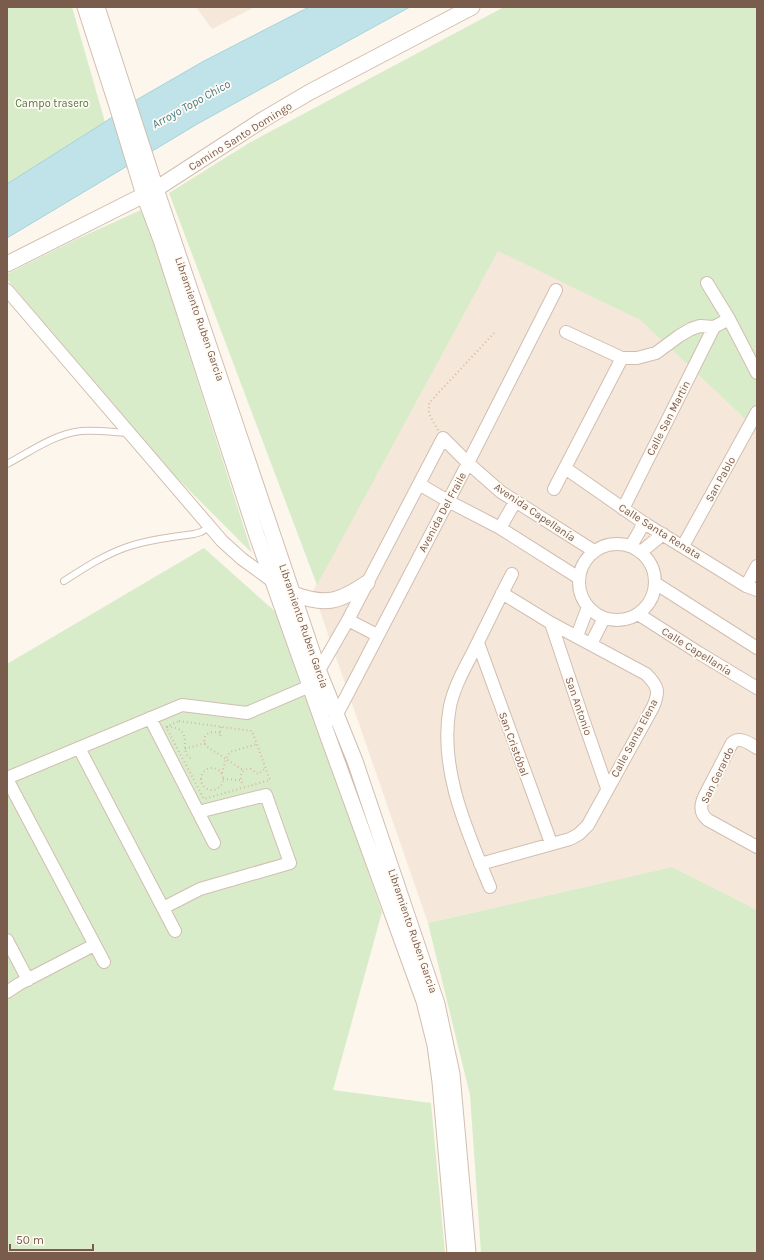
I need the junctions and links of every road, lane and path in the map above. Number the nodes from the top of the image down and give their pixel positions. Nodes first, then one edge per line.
1 (85, 7) edge
2 (97, 7) edge
3 (472, 7) edge
4 (122, 104) junction
5 (155, 189) junction
6 (7, 264) edge
7 (707, 283) dead end
8 (7, 290) edge
9 (556, 290) dead end
10 (729, 319) junction
11 (714, 327) junction
12 (496, 332) dead end
13 (566, 332) dead end
14 (622, 358) junction
15 (757, 373) edge
16 (757, 412) edge
17 (130, 433) junction
18 (443, 438) junction
19 (468, 463) junction
20 (7, 464) edge
21 (565, 468) junction
22 (419, 484) junction
23 (554, 489) dead end
24 (448, 501) junction
25 (515, 502) junction
26 (623, 509) junction
27 (644, 522) junction
28 (209, 527) junction
29 (500, 528) junction
30 (663, 534) junction
31 (683, 546) junction
32 (636, 549) junction
33 (594, 551) junction
34 (757, 566) edge
35 (512, 574) dead end
36 (579, 578) junction
37 (64, 581) dead end
38 (275, 583) junction
39 (367, 583) junction
40 (655, 583) junction
41 (752, 588) edge
42 (502, 593) junction
43 (293, 594) junction
44 (588, 608) junction
45 (638, 614) junction
46 (604, 618) junction
47 (348, 620) junction
48 (552, 623) junction
49 (377, 635) junction
50 (577, 636) junction
51 (478, 643) junction
52 (591, 644) junction
53 (757, 648) edge
54 (319, 672) junction
55 (310, 686) junction
56 (757, 688) edge
57 (336, 716) junction
58 (150, 718) junction
59 (166, 727) junction
60 (221, 727) junction
61 (220, 733) junction
62 (327, 734) junction
63 (222, 738) dead end
64 (204, 743) junction
65 (257, 744) junction
66 (79, 748) junction
67 (757, 748) edge
68 (185, 749) junction
69 (193, 759) dead end
70 (226, 759) junction
71 (266, 768) junction
72 (243, 770) junction
73 (222, 774) junction
74 (7, 778) edge
75 (223, 779) junction
76 (240, 780) junction
77 (242, 783) dead end
78 (607, 788) junction
79 (198, 812) junction
80 (214, 842) dead end
81 (551, 844) junction
82 (757, 847) edge
83 (480, 864) junction
84 (490, 887) dead end
85 (163, 908) junction
86 (175, 931) dead end
87 (7, 940) edge
88 (94, 945) junction
89 (104, 962) dead end
90 (28, 980) junction
91 (7, 992) edge
92 (455, 1253) edge
93 (468, 1253) edge

1 - 4 street, Libramiento Ruben Garcia
2 - 4 street, Libramiento Ruben Garcia
3 - 5 street, Camino Santo Domingo
4 - 5 street, Libramiento Ruben Garcia
5 - 6 street, Camino Santo Domingo
5 - 38 street, Libramiento Ruben Garcia
5 - 43 street, Libramiento Ruben Garcia
7 - 10 street
8 - 17 street
9 - 19 street, Avenida Del Fraile
10 - 11 street
10 - 15 street
11 - 14 street
11 - 26 street, Calle San Martin
12 - 18 path
13 - 14 street
14 - 21 street
16 - 31 street, San Pablo
17 - 20 lane
17 - 28 street
18 - 19 street, Avenida Capellanía
18 - 22 street
19 - 24 street, Avenida Del Fraile
19 - 25 street, Avenida Capellanía
21 - 23 street
21 - 26 street, Calle Santa Renata
22 - 24 street
22 - 39 street
24 - 29 street
24 - 49 street, Avenida Del Fraile
25 - 29 street
25 - 33 street, Avenida Capellanía
26 - 27 street, Calle Santa Renata
27 - 30 street, Calle Santa Renata
27 - 32 street
28 - 37 lane
28 - 38 street
29 - 36 street
30 - 31 street, Calle Santa Renata
30 - 32 street
31 - 41 street, Calle Santa Renata
32 - 33 street
32 - 40 street
33 - 36 street
34 - 41 street
35 - 42 street
36 - 44 street
38 - 55 street, Libramiento Ruben Garcia
39 - 43 street
39 - 47 street
40 - 45 street
40 - 53 street
42 - 48 street, Calle Santa Elena
42 - 51 street
43 - 54 street, Libramiento Ruben Garcia
44 - 46 street
44 - 50 street
45 - 46 street
45 - 56 street, Calle Capellanía
46 - 52 street
47 - 49 street
47 - 54 street
48 - 50 street, Calle Santa Elena
48 - 78 street, San Antonio
49 - 57 street, Avenida Del Fraile
50 - 52 street, Calle Santa Elena
51 - 81 street, San Cristóbal
51 - 83 street
52 - 78 street, Calle Santa Elena
54 - 55 street
54 - 57 street, Libramiento Ruben Garcia
55 - 58 street
55 - 62 street, Libramiento Ruben Garcia
57 - 62 street, Avenida Del Fraile
57 - 93 street, Libramiento Ruben Garcia
58 - 66 street
58 - 79 street
59 - 60 path
59 - 68 path
59 - 71 path
60 - 61 path
60 - 65 path
61 - 63 path
61 - 64 path
62 - 92 street, Libramiento Ruben Garcia
64 - 68 path
64 - 70 path
65 - 70 path
65 - 71 path
66 - 74 street
66 - 85 street
67 - 82 street, San Gerardo
68 - 69 path
70 - 72 path
70 - 73 path
71 - 72 path
72 - 76 path
73 - 75 path
73 - 75 path
74 - 88 street
75 - 76 path
76 - 77 path
78 - 81 street, Calle Santa Elena
79 - 80 street
79 - 85 street
81 - 83 street, Calle Santa Elena
83 - 84 street
85 - 86 street
87 - 90 street
88 - 89 street
88 - 90 street
90 - 91 street

